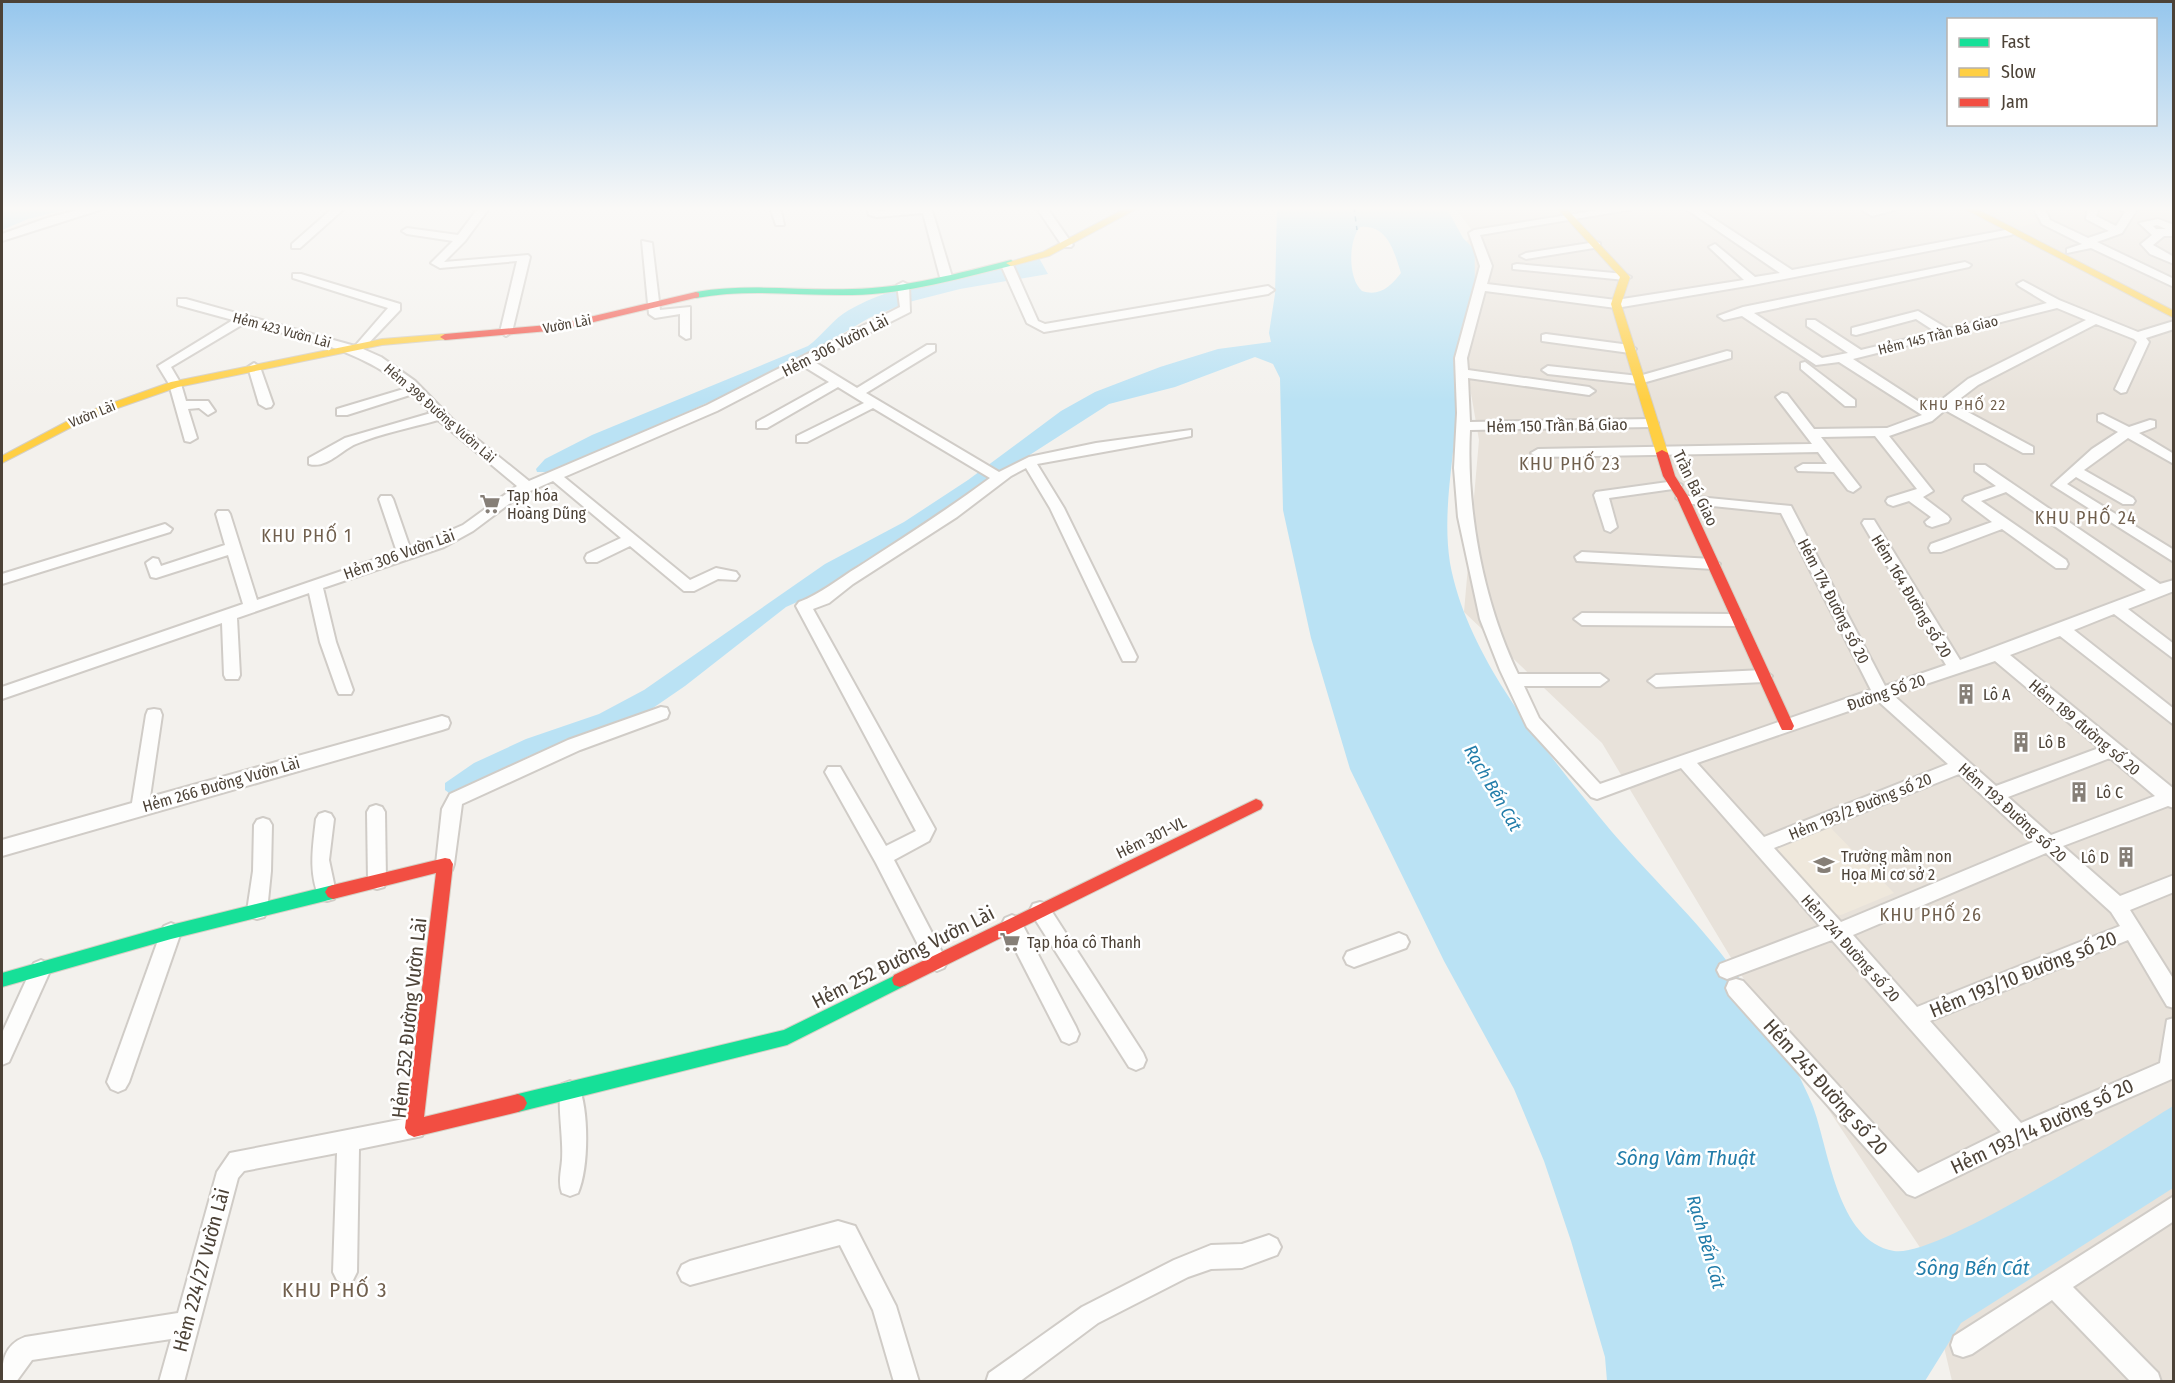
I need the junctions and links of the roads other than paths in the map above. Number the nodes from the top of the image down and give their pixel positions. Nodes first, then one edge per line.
1 (521, 272) edge
2 (650, 272) edge
3 (944, 272) edge
4 (979, 272) edge
5 (1010, 272) edge
6 (1485, 272) edge
7 (1566, 272) edge
8 (1620, 272) edge
9 (1742, 272) edge
10 (1786, 272) edge
11 (1803, 272) edge
12 (1908, 272) edge
13 (1926, 272) edge
14 (2089, 272) edge
15 (2112, 272) edge
16 (2148, 272) edge
17 (1790, 274) junction
18 (1912, 274) junction
19 (297, 276) dead end
20 (1625, 277) junction
21 (946, 278) junction
22 (1753, 282) junction
23 (2023, 284) dead end
24 (2174, 284) edge
25 (903, 285) junction
26 (1481, 287) junction
27 (1268, 290) dead end
28 (182, 302) dead end
29 (2174, 303) edge
30 (654, 304) junction
31 (1616, 304) junction
32 (2057, 304) junction
33 (1743, 311) junction
34 (2174, 315) edge
35 (1724, 316) dead end
36 (241, 320) junction
37 (2095, 320) junction
38 (1811, 323) dead end
39 (2174, 325) edge
40 (1856, 331) dead end
41 (506, 332) junction
42 (1947, 333) junction
43 (686, 335) dead end
44 (2138, 336) junction
45 (1546, 338) dead end
46 (355, 346) junction
47 (931, 348) dead end
48 (1630, 349) junction
49 (1859, 354) junction
50 (1727, 355) dead end
51 (1842, 358) junction
52 (803, 361) junction
53 (1805, 366) dead end
54 (254, 367) junction
55 (1548, 370) dead end
56 (1461, 373) junction
57 (1639, 380) junction
58 (838, 382) junction
59 (175, 384) junction
60 (2121, 388) dead end
61 (416, 389) junction
62 (1589, 391) dead end
63 (857, 393) junction
64 (1782, 397) dead end
65 (873, 403) junction
66 (267, 404) dead end
67 (1850, 404) dead end
68 (181, 405) junction
69 (1944, 405) junction
70 (208, 411) dead end
71 (342, 412) dead end
72 (440, 415) junction
73 (1931, 415) junction
74 (2103, 418) dead end
75 (1651, 423) junction
76 (2150, 424) dead end
77 (762, 425) dead end
78 (1463, 426) junction
79 (1879, 432) junction
80 (2128, 432) junction
81 (1186, 433) dead end
82 (1810, 433) junction
83 (190, 438) dead end
84 (802, 439) dead end
85 (1822, 448) junction
86 (1659, 449) junction
87 (2028, 450) dead end
88 (1538, 453) dead end
89 (2, 459) edge
90 (2174, 460) edge
91 (314, 461) dead end
92 (1029, 461) junction
93 (1803, 468) dead end
94 (1838, 468) junction
95 (1980, 468) dead end
96 (2075, 471) junction
97 (555, 476) junction
98 (997, 477) junction
99 (1675, 485) junction
100 (527, 487) junction
101 (1853, 487) dead end
102 (2006, 487) junction
103 (1911, 495) junction
104 (1683, 498) junction
105 (386, 499) dead end
106 (1893, 501) dead end
107 (2128, 501) dead end
108 (223, 514) dead end
109 (1932, 522) dead end
110 (1869, 523) dead end
111 (2002, 524) junction
112 (1610, 527) dead end
113 (165, 529) dead end
114 (630, 540) junction
115 (233, 548) junction
116 (1936, 548) dead end
117 (405, 554) junction
118 (1582, 556) dead end
119 (2174, 557) edge
120 (592, 558) dead end
121 (153, 562) dead end
122 (1713, 564) junction
123 (2061, 564) dead end
124 (731, 576) dead end
125 (2, 579) edge
126 (315, 585) junction
127 (2168, 589) edge
128 (252, 607) junction
129 (2115, 607) junction
130 (229, 615) junction
131 (1582, 619) dead end
132 (1737, 620) junction
133 (2062, 629) junction
134 (1997, 654) junction
135 (2174, 654) edge
136 (1129, 657) dead end
137 (1956, 668) junction
138 (232, 675) dead end
139 (1764, 676) junction
140 (1513, 680) junction
141 (1600, 680) dead end
142 (1656, 681) dead end
143 (345, 690) dead end
144 (2, 693) edge
145 (1881, 694) junction
146 (661, 713) dead end
147 (154, 714) dead end
148 (2174, 719) edge
149 (442, 723) dead end
150 (1786, 726) junction
151 (2113, 750) junction
152 (1684, 759) junction
153 (1961, 766) junction
154 (834, 772) dead end
155 (1993, 795) junction
156 (2172, 798) edge
157 (1256, 805) dead end
158 (140, 806) junction
159 (376, 812) dead end
160 (325, 819) dead end
161 (263, 825) dead end
162 (2047, 844) junction
163 (1760, 846) junction
164 (2, 848) edge
165 (884, 857) junction
166 (445, 864) junction
167 (377, 881) junction
168 (2174, 883) edge
169 (327, 894) junction
170 (1061, 899) joint
171 (2118, 906) junction
172 (1040, 910) junction
173 (257, 911) junction
174 (1012, 924) junction
175 (2133, 930) junction
176 (1836, 931) junction
177 (171, 932) junction
178 (1399, 942) dead end
179 (1354, 958) dead end
180 (936, 962) junction
181 (41, 969) junction
182 (2, 980) edge
183 (2174, 999) edge
184 (1913, 1018) junction
185 (2174, 1027) edge
186 (1069, 1034) dead end
187 (2, 1055) edge
188 (1136, 1060) dead end
189 (2172, 1067) edge
190 (118, 1083) dead end
191 (570, 1091) junction
192 (414, 1128) junction
193 (2018, 1135) junction
194 (348, 1140) junction
195 (570, 1185) dead end
196 (1915, 1186) joint
197 (2174, 1207) edge
198 (1269, 1247) dead end
199 (345, 1272) dead end
200 (690, 1273) dead end
201 (2054, 1286) junction
202 (187, 1324) junction
203 (1963, 1346) dead end
204 (2, 1380) edge
205 (171, 1382) edge
206 (907, 1382) edge
207 (998, 1382) edge
208 (2149, 1382) edge

1 - 41 street
2 - 30 street
3 - 21 street
4 - 21 street, Vườn Lài
5 - 27 street
6 - 26 street
7 - 20 street
8 - 20 street
9 - 22 street
10 - 17 street
11 - 17 street
12 - 18 street
13 - 18 street
14 - 34 street
15 - 29 street
16 - 24 street
17 - 22 street
18 - 33 street
19 - 46 street
20 - 31 street
21 - 25 street, Vườn Lài
22 - 31 street
23 - 32 street
25 - 30 street, Vườn Lài
25 - 52 street, Hẻm 306 Vườn Lài
26 - 31 street
26 - 56 street
28 - 36 street, Hẻm 423 Vườn Lài
30 - 41 street, Vườn Lài
30 - 43 street
31 - 48 street, Trần Bá Giao
32 - 37 street
32 - 42 street, Hẻm 145 Trần Bá Giao
33 - 35 street
33 - 51 street, Hẻm 145 Trần Bá Giao
36 - 46 street, Hẻm 423 Vườn Lài
36 - 59 street
37 - 44 street
37 - 69 street
38 - 49 street
39 - 44 street
40 - 42 street
41 - 46 street, Vườn Lài
42 - 49 street, Hẻm 145 Trần Bá Giao
44 - 60 street
45 - 48 street
46 - 54 street, Vườn Lài
46 - 61 street, Hẻm 398 Đường Vườn Lài
47 - 63 street
48 - 57 street, Trần Bá Giao
49 - 51 street, Hẻm 145 Trần Bá Giao
50 - 57 street
51 - 73 street
52 - 58 street
52 - 97 street, Hẻm 306 Vườn Lài
53 - 67 street
54 - 59 street, Vườn Lài
54 - 66 street
55 - 57 street
56 - 62 street
56 - 78 street
57 - 75 street, Trần Bá Giao
58 - 63 street
58 - 77 street
59 - 68 street
59 - 89 street, Vườn Lài
61 - 71 street
61 - 72 street, Hẻm 398 Đường Vườn Lài
63 - 65 street
64 - 82 street
65 - 84 street
65 - 98 street
68 - 70 street
68 - 83 street
69 - 73 street
69 - 87 street
72 - 91 street
72 - 100 street, Hẻm 398 Đường Vườn Lài
73 - 79 street
74 - 80 street
75 - 78 street, Hẻm 150 Trần Bá Giao
75 - 86 street, Trần Bá Giao
76 - 80 street
78 - 140 street
79 - 82 street
79 - 103 street
80 - 90 street
80 - 96 street
81 - 92 street
82 - 85 street
85 - 86 street
85 - 94 street
86 - 88 street
86 - 99 street, Trần Bá Giao
92 - 98 street
92 - 136 street
93 - 94 street
94 - 101 street
95 - 102 street
96 - 107 street
96 - 119 street
97 - 100 street, Hẻm 306 Vườn Lài
97 - 114 street
98 - 165 street
99 - 104 street, Trần Bá Giao
99 - 112 street
100 - 117 street, Hẻm 306 Vườn Lài
102 - 111 street
102 - 127 street
103 - 106 street
103 - 109 street
104 - 122 street, Trần Bá Giao
104 - 145 street, Hẻm 174 Đường số 20
105 - 117 street
108 - 115 street
110 - 137 street, Hẻm 164 Đường số 20
111 - 116 street
111 - 123 street
113 - 125 street
114 - 120 street
114 - 124 street
115 - 121 street
115 - 128 street
117 - 126 street, Hẻm 306 Vườn Lài
118 - 122 street
122 - 132 street, Trần Bá Giao
126 - 128 street, Hẻm 306 Vườn Lài
126 - 143 street
127 - 129 street, Đường Số 20
128 - 130 street, Hẻm 306 Vườn Lài
129 - 133 street, Đường Số 20
129 - 135 street
130 - 138 street
130 - 144 street, Hẻm 306 Vườn Lài
131 - 132 street
132 - 139 street, Trần Bá Giao
133 - 134 street, Đường Số 20
133 - 148 street
134 - 137 street, Đường Số 20
134 - 151 street, Hẻm 189 đường số 20
137 - 145 street, Đường Số 20
139 - 142 street
139 - 150 street, Trần Bá Giao
140 - 141 street
140 - 152 street, Đường Số 20
145 - 150 street, Đường Số 20
145 - 153 street, Hẻm 193 Đường số 20
146 - 166 street
147 - 158 street
149 - 158 street, Hẻm 266 Đường Vườn Lài
150 - 152 street, Đường Số 20
151 - 155 street
151 - 156 street, Hẻm 189 đường số 20
152 - 163 street, Hẻm 241 Đường số 20
153 - 155 street, Hẻm 193 Đường số 20
153 - 163 street, Hẻm 193/2 Đường số 20
154 - 165 street
155 - 162 street, Hẻm 193 Đường số 20
156 - 162 street
157 - 170 street, Hẻm 301-VL
158 - 164 street, Hẻm 266 Đường Vườn Lài
159 - 167 street
160 - 169 street
161 - 173 street
162 - 171 street, Hẻm 193 Đường số 20
162 - 176 street
163 - 176 street, Hẻm 241 Đường số 20
165 - 180 street
166 - 167 street
166 - 192 street, Hẻm 252 Đường Vườn Lài
167 - 169 street
168 - 171 street
169 - 173 street
170 - 172 street, Hẻm 252 Đường Vườn Lài
171 - 175 street, Hẻm 193 Đường số 20
172 - 174 street, Hẻm 252 Đường Vườn Lài
172 - 188 street
173 - 177 street
174 - 180 street, Hẻm 252 Đường Vườn Lài
174 - 186 street
175 - 183 street, Hẻm 193 Đường số 20
175 - 184 street, Hẻm 193/10 Đường số 20
176 - 184 street, Hẻm 241 Đường số 20
176 - 196 street, Hẻm 245 Đường số 20
177 - 181 street
177 - 190 street
178 - 179 street
180 - 191 street, Hẻm 252 Đường Vườn Lài
181 - 182 street
181 - 187 street
184 - 193 street, Hẻm 241 Đường số 20
185 - 189 street
189 - 193 street, Hẻm 193/14 Đường số 20
191 - 192 street, Hẻm 252 Đường Vườn Lài
191 - 195 street
192 - 194 street, Hẻm 224/27 Vườn Lài
193 - 196 street, Hẻm 193/14 Đường số 20
194 - 199 street
194 - 202 street, Hẻm 224/27 Vườn Lài
197 - 201 street
198 - 207 street
200 - 206 street
201 - 203 street
201 - 208 street
202 - 204 street
202 - 205 street, Hẻm 224/27 Vườn Lài

